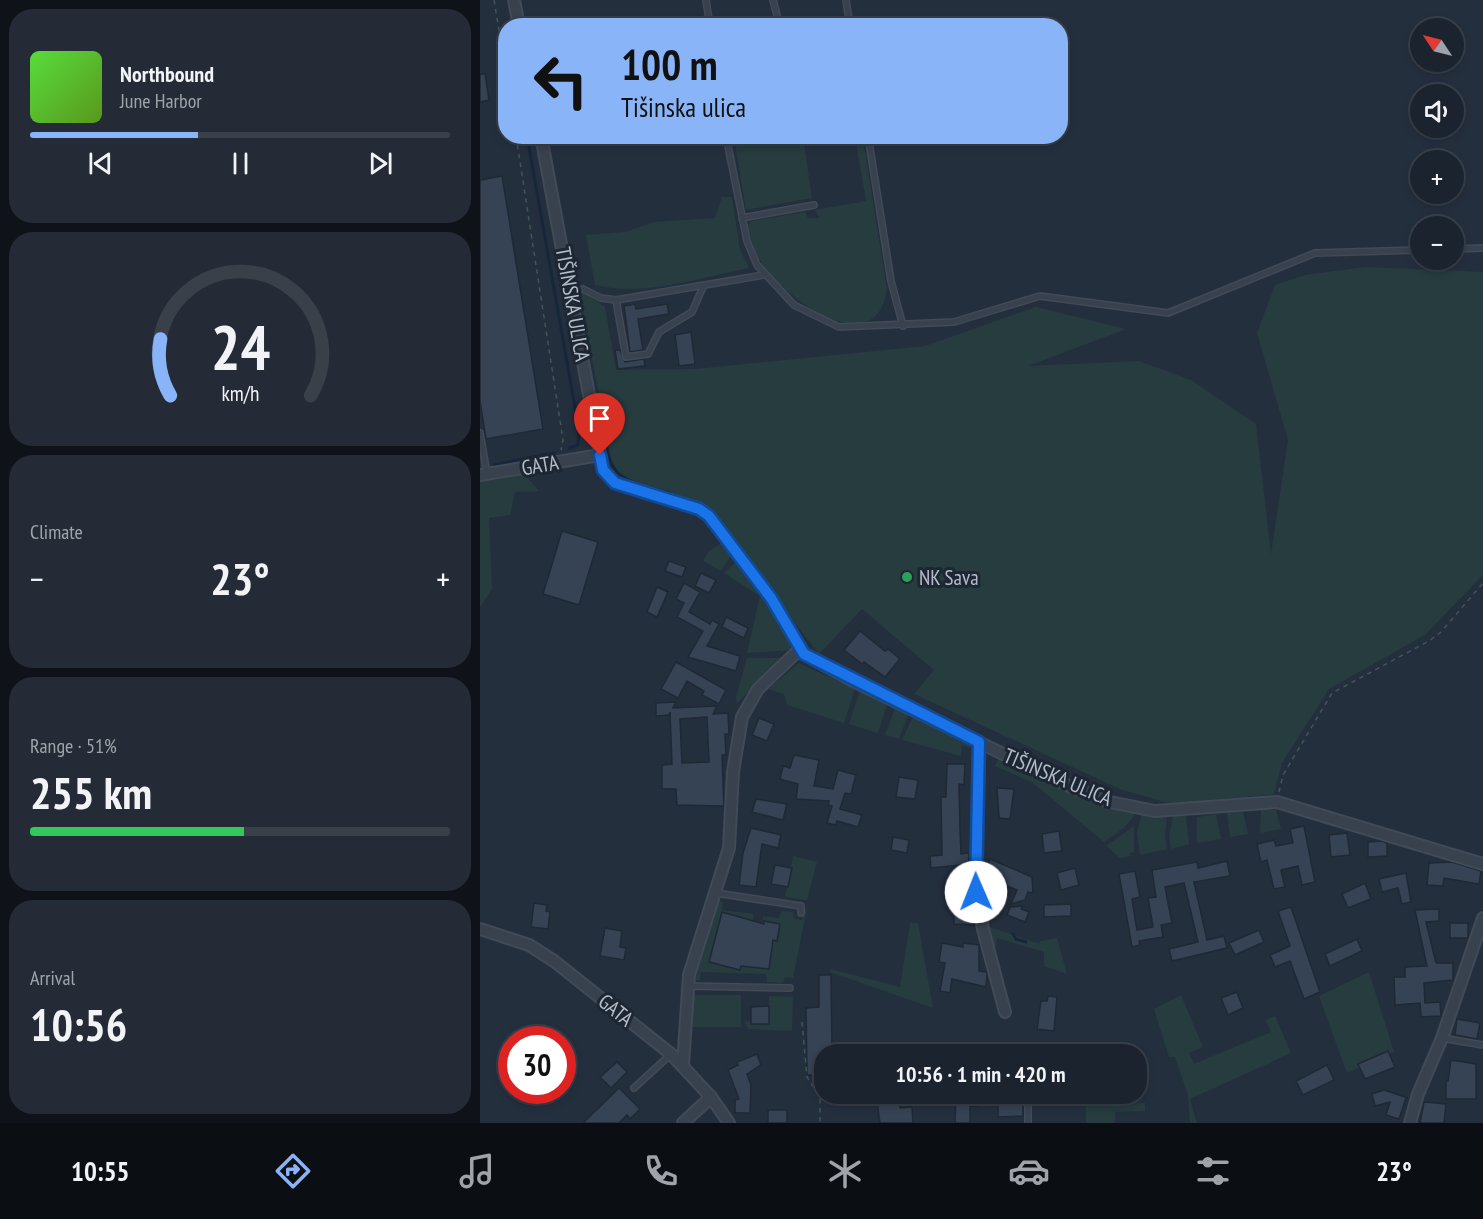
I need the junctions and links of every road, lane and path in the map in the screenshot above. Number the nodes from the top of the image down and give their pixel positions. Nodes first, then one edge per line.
1 (494, 0) edge
2 (514, 0) edge
3 (706, 0) edge
4 (773, 0) edge
5 (846, 0) edge
6 (517, 18) edge
7 (709, 18) edge
8 (778, 18) edge
9 (849, 18) edge
10 (498, 24) edge
11 (517, 144) edge
12 (542, 144) edge
13 (728, 144) edge
14 (869, 144) edge
15 (814, 205) dead end
16 (742, 218) junction
17 (1483, 248) edge
18 (1464, 249) edge
19 (1410, 250) edge
20 (764, 275) junction
21 (703, 287) junction
22 (583, 289) dead end
23 (616, 300) junction
24 (903, 326) junction
25 (480, 433) edge
26 (600, 455) junction
27 (559, 462) junction
28 (483, 474) edge
29 (1483, 583) edge
30 (800, 649) junction
31 (979, 742) junction
32 (1277, 802) junction
33 (1483, 864) edge
34 (715, 893) junction
35 (801, 914) dead end
36 (1483, 918) edge
37 (480, 929) edge
38 (687, 987) junction
39 (790, 988) dead end
40 (1005, 1012) dead end
41 (802, 1022) dead end
42 (1442, 1038) junction
43 (1483, 1045) edge
44 (671, 1054) junction
45 (683, 1065) junction
46 (634, 1088) dead end
47 (711, 1097) junction
48 (1028, 1107) dead end
49 (1411, 1122) edge
50 (683, 1123) edge
51 (729, 1123) edge
52 (820, 1123) edge
53 (1028, 1123) edge

1 - 10 path
2 - 6 street
3 - 7 lane
4 - 8 lane
5 - 9 lane
11 - 27 path
12 - 26 street, TIŠINSKA ULICA
13 - 16 lane
14 - 24 lane
15 - 16 lane
16 - 20 lane
17 - 18 lane
19 - 24 lane
20 - 21 lane
20 - 24 lane
21 - 23 lane
21 - 23 lane
22 - 23 lane
25 - 28 lane
26 - 27 street, GATA
26 - 30 street, TIŠINSKA ULICA
27 - 28 street, GATA
29 - 32 path
30 - 31 street, TIŠINSKA ULICA
30 - 34 street
31 - 32 street, TIŠINSKA ULICA
31 - 40 street
32 - 33 street, TIŠINSKA ULICA
34 - 35 lane
34 - 38 street
36 - 42 street
37 - 44 street, GATA
38 - 39 lane
38 - 45 street
41 - 52 path
42 - 43 lane
42 - 49 street
44 - 45 street, GATA
44 - 46 lane
45 - 47 street, GATA
47 - 50 street
47 - 51 street, GATA
48 - 53 lane

